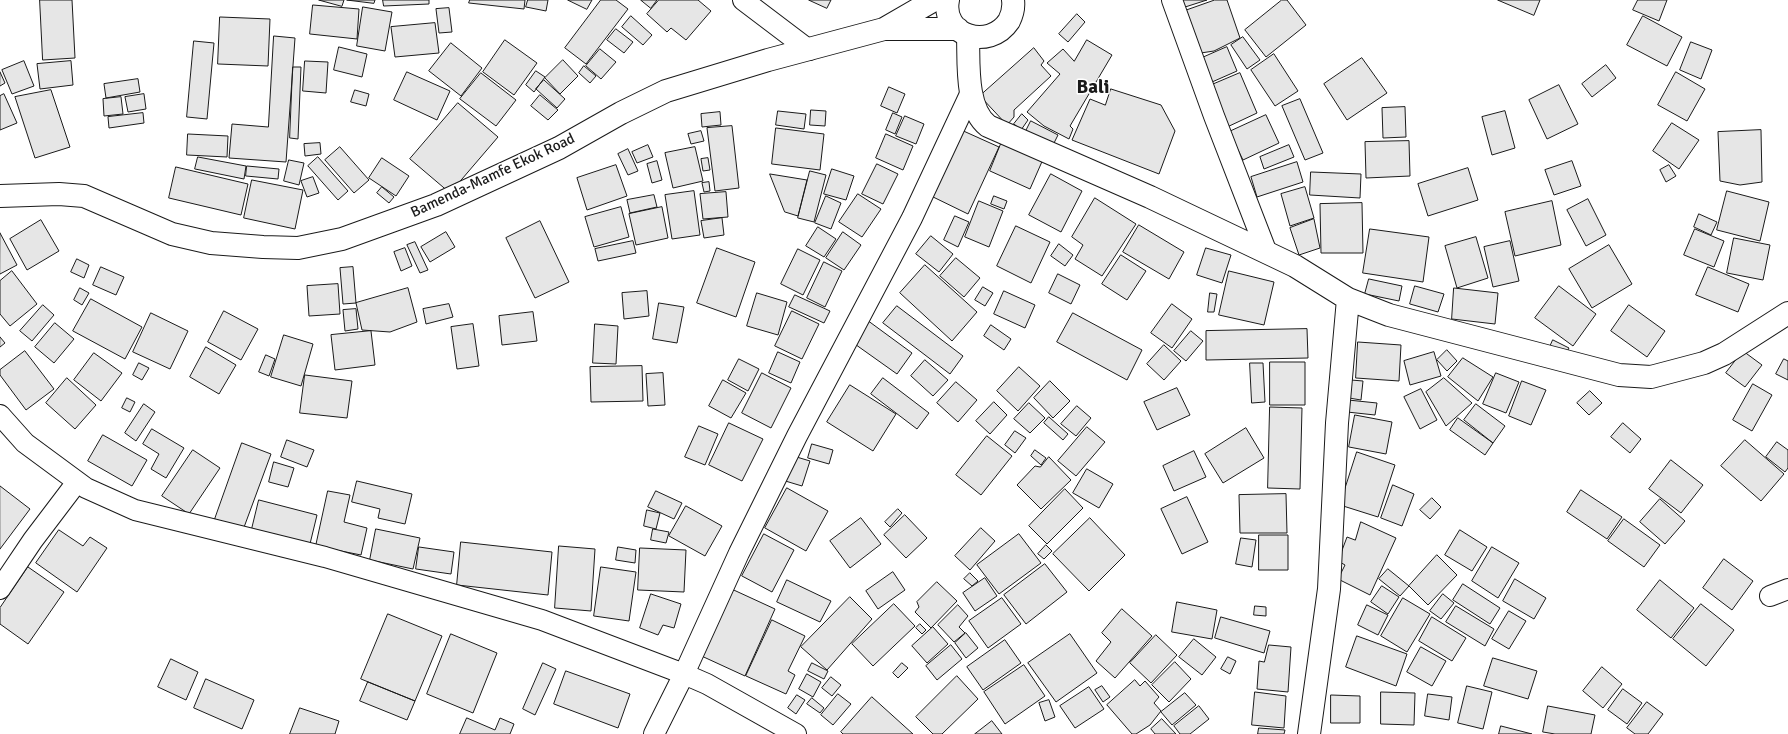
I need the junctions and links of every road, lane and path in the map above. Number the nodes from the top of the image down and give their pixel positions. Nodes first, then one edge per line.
1 (743, 0) edge
2 (934, 0) edge
3 (948, 0) edge
4 (1172, 0) edge
5 (1017, 2) edge
6 (884, 29) junction
7 (963, 32) junction
8 (809, 50) junction
9 (971, 92) junction
10 (0, 196) edge
11 (1267, 253) junction
12 (1348, 299) junction
13 (1788, 313) edge
14 (0, 415) edge
15 (77, 482) junction
16 (0, 589) edge
17 (684, 674) junction
18 (654, 734) edge
19 (796, 734) edge
20 (1309, 734) edge

1 - 8 street
2 - 6 main road
3 - 7 main road
4 - 11 street
5 - 7 main road
6 - 7 main road
6 - 8 main road, Bamenda-Mamfe Ekok Road
7 - 9 main road
8 - 10 main road, Bamenda-Mamfe Ekok Road
9 - 11 main road
9 - 17 street
11 - 12 main road
12 - 13 main road
12 - 20 main road
14 - 15 street
15 - 16 street
15 - 17 street
17 - 18 street
17 - 19 street

